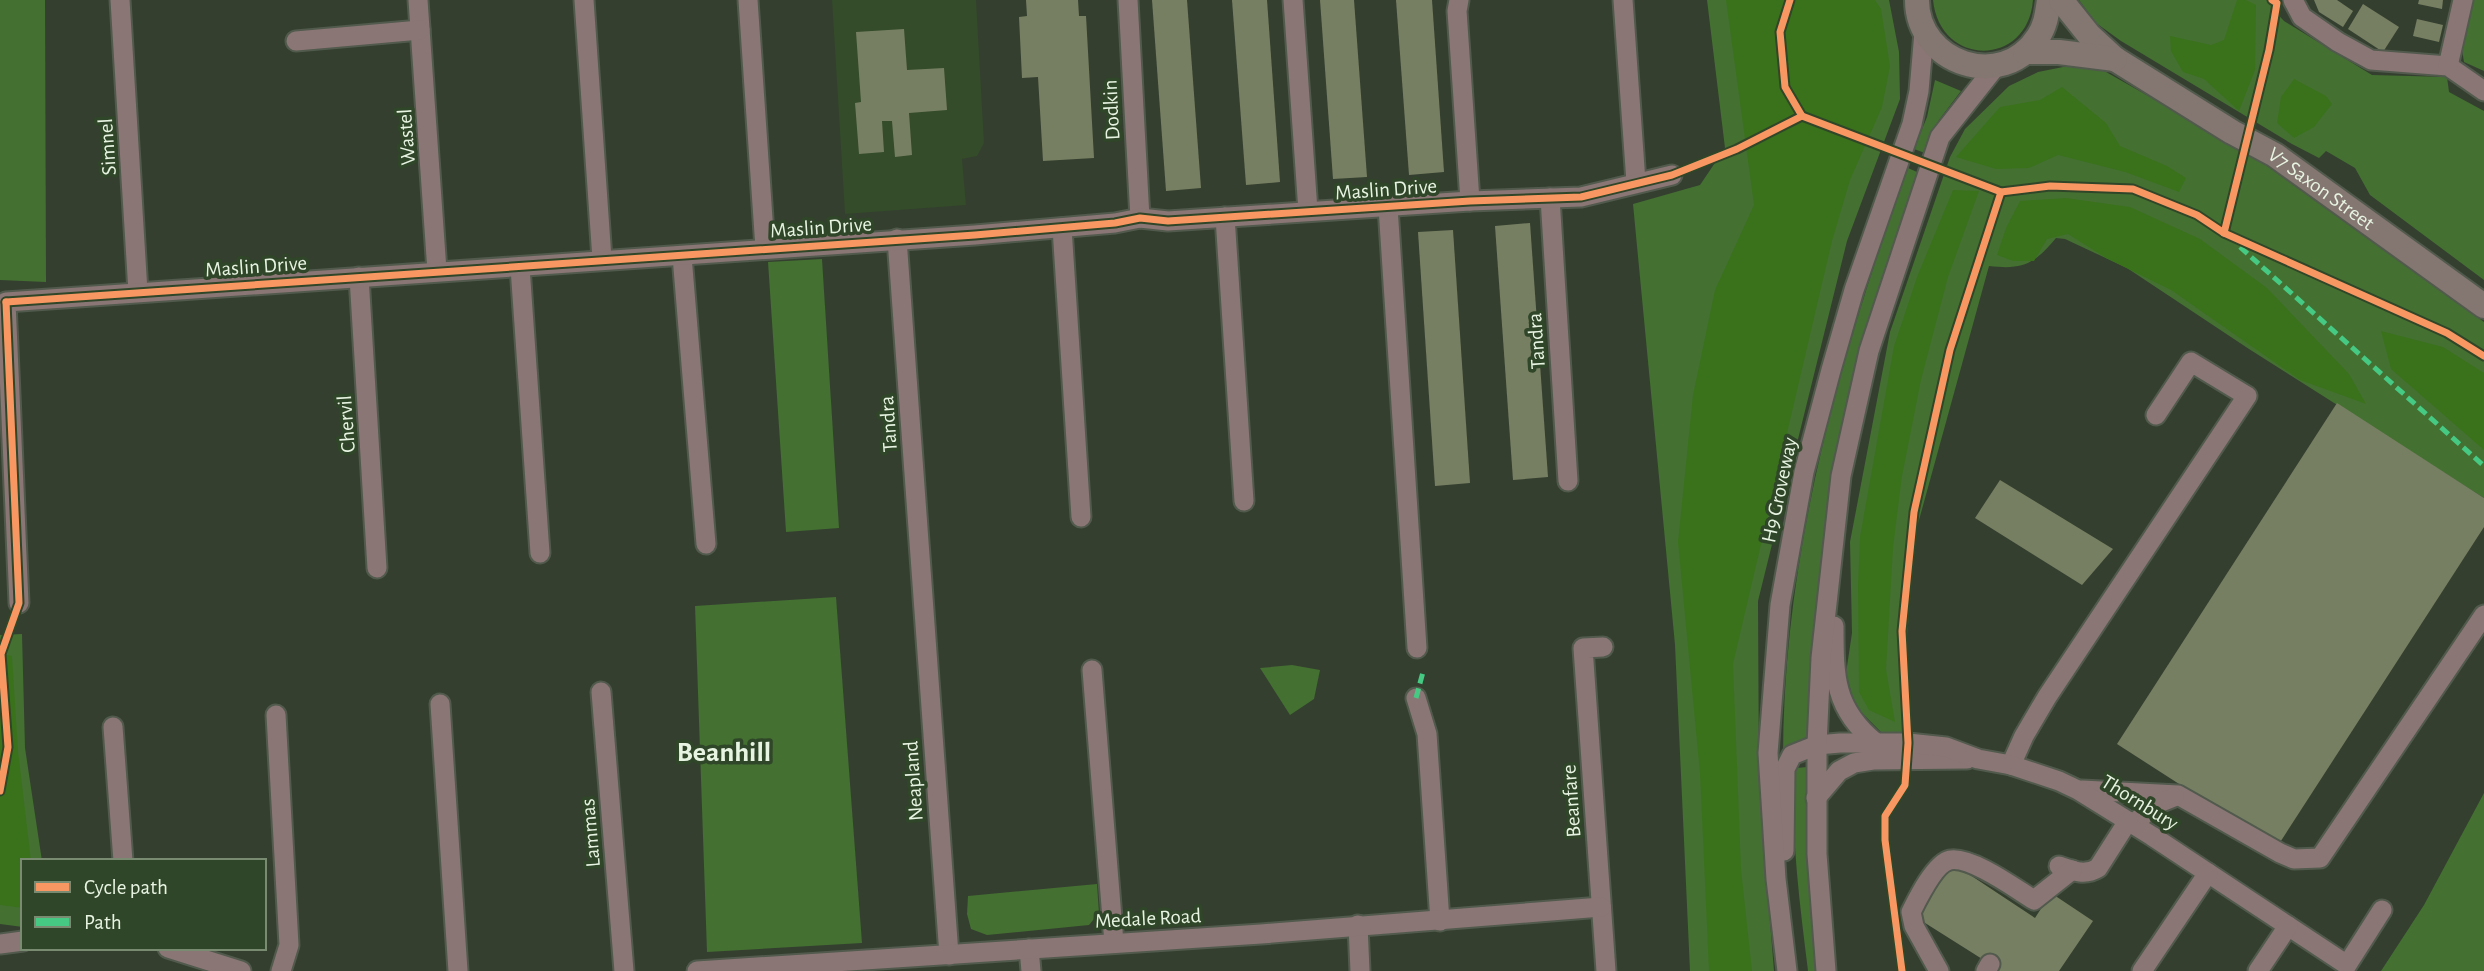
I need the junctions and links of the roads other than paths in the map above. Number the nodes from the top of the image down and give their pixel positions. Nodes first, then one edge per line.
1 (120, 0) edge
2 (418, 0) edge
3 (584, 0) edge
4 (748, 0) edge
5 (1128, 0) edge
6 (1293, 0) edge
7 (1459, 0) edge
8 (1623, 0) edge
9 (2049, 0) edge
10 (2062, 0) edge
11 (2293, 0) edge
12 (2463, 0) edge
13 (1916, 1) edge
14 (420, 30) junction
15 (1924, 32) junction
16 (296, 41) dead end
17 (2025, 52) junction
18 (2115, 59) junction
19 (1996, 66) junction
20 (2448, 66) junction
21 (2481, 89) edge
22 (1672, 175) dead end
23 (1636, 182) junction
24 (1550, 198) junction
25 (1470, 201) junction
26 (1388, 207) junction
27 (1308, 211) junction
28 (1225, 217) junction
29 (1140, 218) junction
30 (1062, 228) junction
31 (898, 239) junction
32 (765, 248) junction
33 (682, 256) junction
34 (602, 259) junction
35 (520, 267) junction
36 (437, 271) junction
37 (359, 277) junction
38 (138, 292) junction
39 (2484, 306) edge
40 (2156, 415) dead end
41 (1568, 481) dead end
42 (1244, 501) dead end
43 (1081, 517) dead end
44 (1834, 534) junction
45 (706, 544) dead end
46 (540, 553) dead end
47 (377, 568) dead end
48 (19, 603) dead end
49 (925, 605) joint
50 (2484, 615) edge
51 (1603, 647) dead end
52 (1417, 648) dead end
53 (1092, 670) dead end
54 (601, 692) dead end
55 (1416, 698) dead end
56 (440, 704) dead end
57 (276, 715) dead end
58 (113, 727) dead end
59 (1876, 743) junction
60 (1817, 745) junction
61 (1978, 759) junction
62 (2011, 765) junction
63 (2078, 790) junction
64 (2178, 795) junction
65 (1816, 799) junction
66 (2131, 822) junction
67 (123, 859) edge
68 (2208, 873) junction
69 (1776, 879) junction
70 (1601, 907) junction
71 (2382, 910) dead end
72 (1440, 920) junction
73 (1358, 925) junction
74 (2288, 926) junction
75 (1114, 943) junction
76 (1029, 948) junction
77 (172, 950) edge
78 (949, 955) junction
79 (200, 964) edge
80 (2345, 968) edge
81 (242, 971) edge
82 (281, 971) edge
83 (458, 971) edge
84 (624, 971) edge
85 (696, 971) edge
86 (702, 971) edge
87 (1031, 971) edge
88 (1360, 971) edge
89 (1606, 971) edge
90 (1787, 971) edge
91 (1826, 971) edge
92 (1939, 971) edge
93 (2141, 971) edge
94 (2258, 971) edge

1 - 38 street, Simnel
2 - 14 street, Wastel
3 - 34 street
4 - 32 street
5 - 29 street, Dodkin
6 - 27 street
7 - 25 street
8 - 23 street
9 - 17 main road
10 - 18 main road, V7 Saxon Street
11 - 20 street
12 - 20 street
13 - 15 main road
14 - 16 street
14 - 36 street, Wastel
15 - 19 main road
15 - 69 street, H9 Groveway
17 - 18 main road, V7 Saxon Street
17 - 19 main road
18 - 39 main road, V7 Saxon Street
19 - 44 street
20 - 21 street
22 - 23 street, Maslin Drive
23 - 24 street, Maslin Drive
24 - 25 street, Maslin Drive
24 - 41 street, Tandra
25 - 26 street, Maslin Drive
26 - 27 street, Maslin Drive
26 - 52 street
27 - 28 street, Maslin Drive
28 - 29 street, Maslin Drive
28 - 42 street
29 - 30 street, Maslin Drive
30 - 31 street, Maslin Drive
30 - 43 street
31 - 32 street, Maslin Drive
31 - 49 street, Tandra
32 - 33 street, Maslin Drive
33 - 34 street, Maslin Drive
33 - 45 street
34 - 35 street, Maslin Drive
35 - 36 street, Maslin Drive
35 - 46 street
36 - 37 street, Maslin Drive
37 - 38 street, Maslin Drive
37 - 47 street, Chervil
38 - 48 street, Maslin Drive
40 - 62 street
44 - 59 street
44 - 60 street
49 - 78 street, Neapland
50 - 64 street
51 - 70 street, Beanfare
53 - 75 street
54 - 84 street, Lammas
55 - 72 street
56 - 83 street
57 - 82 street
58 - 67 street
59 - 60 street, Thornbury
59 - 61 street, Thornbury
60 - 65 street
60 - 69 street
61 - 62 street, Thornbury
61 - 65 street
62 - 63 street, Thornbury
63 - 64 street
63 - 66 street, Thornbury
64 - 66 street
65 - 91 street
66 - 68 street, Thornbury
66 - 92 street
68 - 74 street, Thornbury
68 - 93 street
69 - 90 street, H9 Groveway
70 - 72 street, Medale Road
70 - 89 street, Beanfare
71 - 80 street, Thornbury
72 - 73 street, Medale Road
73 - 75 street, Medale Road
73 - 88 street
74 - 80 street, Thornbury
74 - 94 street
75 - 76 street, Medale Road
76 - 78 street, Medale Road
76 - 87 street
77 - 79 street
78 - 86 street, Medale Road
79 - 81 street
85 - 86 street, Medale Road

